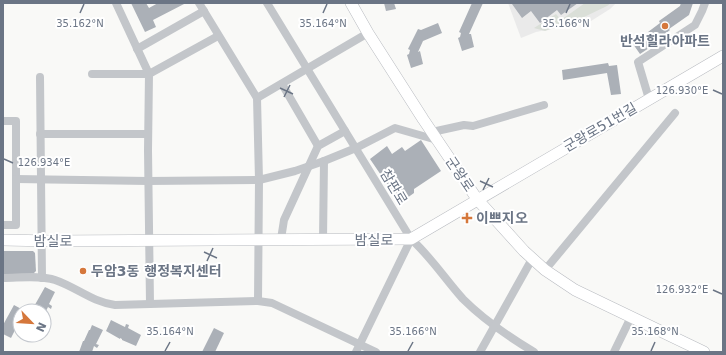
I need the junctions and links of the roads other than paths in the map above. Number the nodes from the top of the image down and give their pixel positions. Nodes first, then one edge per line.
1 (116, 3) edge
2 (199, 3) edge
3 (267, 3) edge
4 (351, 3) edge
5 (705, 3) edge
6 (204, 11) junction
7 (368, 33) junction
8 (218, 36) junction
9 (137, 49) junction
10 (723, 56) edge
11 (307, 69) junction
12 (92, 74) dead end
13 (149, 74) junction
14 (40, 77) dead end
15 (282, 84) junction
16 (257, 98) junction
17 (649, 99) junction
18 (544, 105) dead end
19 (675, 113) dead end
20 (3, 121) edge
21 (345, 131) junction
22 (40, 134) junction
23 (148, 134) junction
24 (434, 136) junction
25 (318, 146) junction
26 (356, 148) junction
27 (324, 160) junction
28 (309, 166) junction
29 (16, 179) junction
30 (40, 180) junction
31 (260, 180) junction
32 (148, 181) junction
33 (477, 199) junction
34 (3, 225) edge
35 (281, 239) junction
36 (410, 239) junction
37 (3, 240) edge
38 (259, 240) junction
39 (323, 240) junction
40 (41, 241) junction
41 (150, 241) junction
42 (532, 259) junction
43 (545, 270) junction
44 (3, 278) edge
45 (42, 278) junction
46 (258, 301) junction
47 (150, 303) junction
48 (631, 317) junction
49 (494, 326) junction
50 (358, 348) edge
51 (376, 352) edge
52 (480, 352) edge
53 (534, 352) edge
54 (614, 352) edge
55 (704, 352) edge

1 - 9 street
2 - 6 street
3 - 11 street, 참판로
4 - 7 main road, 군왕로
5 - 17 street
6 - 8 street
6 - 9 street
7 - 11 street
7 - 24 main road, 군왕로
8 - 13 street
8 - 16 street
9 - 13 street
10 - 17 main road, 군왕로51번길
11 - 15 street
11 - 21 street, 참판로
12 - 13 street
13 - 23 street
14 - 22 street
15 - 16 street
15 - 25 street
16 - 31 street
17 - 33 main road, 군왕로51번길
18 - 24 street
19 - 43 street
20 - 29 street
21 - 25 street
21 - 26 street, 참판로
22 - 23 street
22 - 30 street
23 - 32 street
24 - 26 street
24 - 33 main road, 군왕로
25 - 28 street
26 - 27 street
26 - 36 street, 참판로
27 - 28 street
27 - 39 street
28 - 31 street
28 - 35 street
29 - 30 street
29 - 34 street
30 - 32 street
30 - 40 street
31 - 32 street
31 - 38 street
32 - 41 street
33 - 36 main road, 밤실로
33 - 42 main road, 군왕로
35 - 38 main road, 밤실로
35 - 39 main road, 밤실로
36 - 39 main road, 밤실로
36 - 49 street, 참판로
36 - 50 street
37 - 40 main road, 밤실로
38 - 41 main road, 밤실로
38 - 46 street
40 - 41 main road, 밤실로
40 - 45 street
41 - 47 street
42 - 43 main road, 군왕로
42 - 49 street
43 - 48 main road, 군왕로
44 - 45 street
45 - 47 street
46 - 47 street
46 - 50 street
48 - 54 street
48 - 55 main road, 군왕로
49 - 52 street
49 - 53 street, 참판로
50 - 51 street

